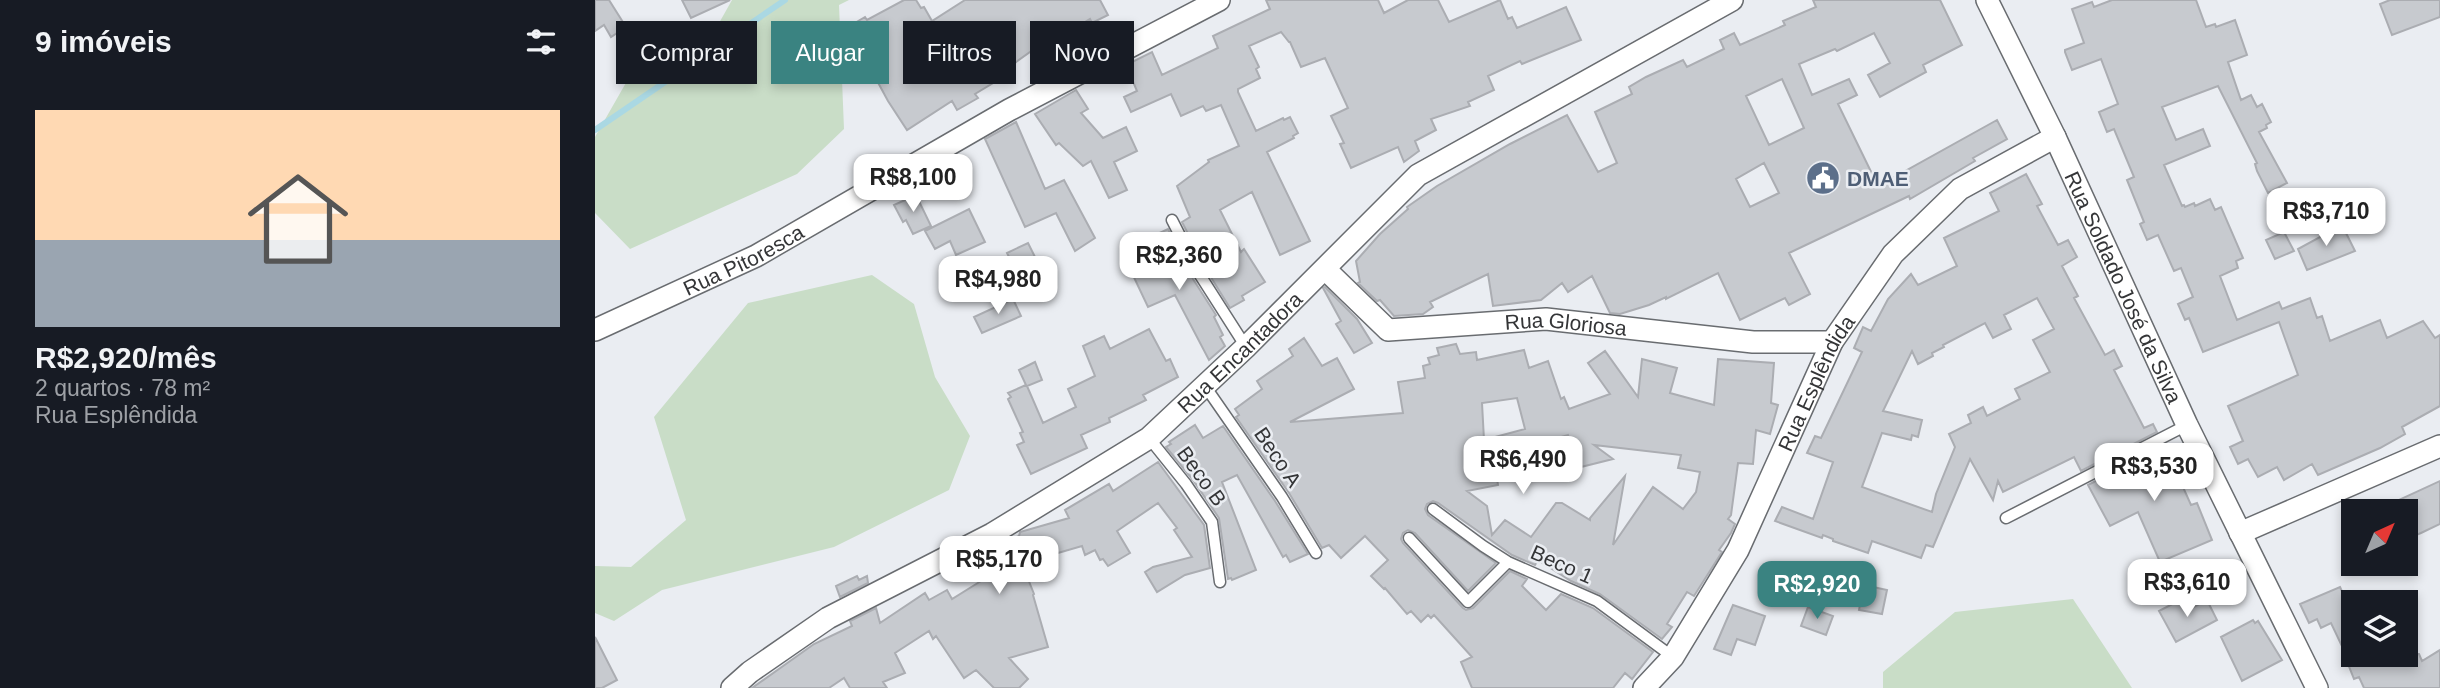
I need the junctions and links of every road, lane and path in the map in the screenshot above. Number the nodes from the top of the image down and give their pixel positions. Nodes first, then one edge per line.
1 (1219, 0) edge
2 (1732, 0) edge
3 (1987, 0) edge
4 (2055, 137) junction
5 (1172, 220) dead end
6 (1325, 269) junction
7 (595, 330) edge
8 (1832, 342) junction
9 (1246, 347) junction
10 (1205, 386) junction
11 (2187, 425) junction
12 (1149, 438) junction
13 (2440, 446) edge
14 (1433, 509) dead end
15 (2006, 518) dead end
16 (2240, 533) junction
17 (1409, 538) dead end
18 (1316, 553) dead end
19 (1508, 562) junction
20 (1220, 582) dead end
21 (1673, 657) junction
22 (732, 688) edge
23 (1644, 688) edge
24 (2317, 688) edge

1 - 7 street, Rua Pitoresca
2 - 6 street, Rua Encantadora
3 - 4 street, Rua Soldado José da Silva
4 - 8 street, Rua Esplêndida
4 - 11 street, Rua Soldado José da Silva
5 - 9 lane
6 - 8 street, Rua Gloriosa
6 - 9 street, Rua Encantadora
8 - 21 street, Rua Esplêndida
9 - 10 street, Rua Encantadora
10 - 12 street, Rua Encantadora
10 - 18 lane, Beco A
11 - 15 lane
11 - 16 street, Rua Soldado José da Silva
12 - 20 lane, Beco B
12 - 22 street, Rua Encantadora
13 - 16 street
14 - 19 lane, Beco 1
16 - 24 street, Rua Soldado José da Silva
17 - 19 lane
19 - 21 lane, Beco 1
21 - 23 street, Rua Esplêndida

